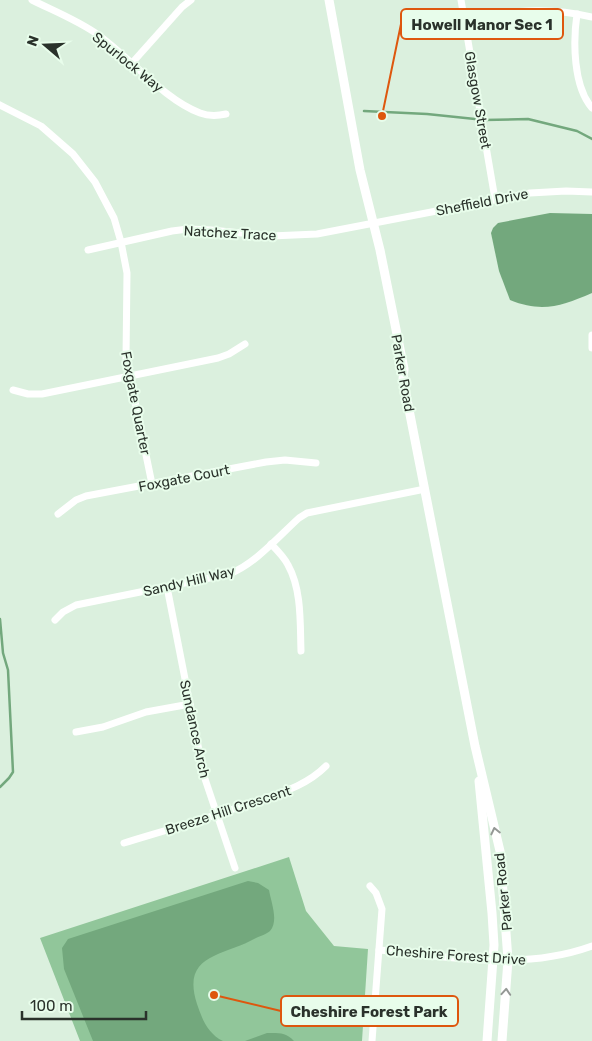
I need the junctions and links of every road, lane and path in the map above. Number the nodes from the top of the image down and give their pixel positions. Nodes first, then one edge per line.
1 (32, 0) edge
2 (191, 0) edge
3 (329, 0) edge
4 (462, 0) edge
5 (578, 14) junction
6 (592, 17) edge
7 (465, 20) junction
8 (132, 62) junction
9 (0, 105) edge
10 (592, 108) edge
11 (226, 114) dead end
12 (592, 192) edge
13 (495, 199) junction
14 (373, 223) junction
15 (121, 242) junction
16 (88, 250) dead end
17 (592, 335) edge
18 (245, 344) dead end
19 (592, 348) edge
20 (130, 376) junction
21 (13, 390) dead end
22 (316, 463) dead end
23 (152, 484) junction
24 (425, 489) junction
25 (58, 514) dead end
26 (270, 544) junction
27 (167, 587) junction
28 (55, 620) dead end
29 (301, 652) dead end
30 (190, 704) junction
31 (76, 732) dead end
32 (475, 746) junction
33 (326, 766) dead end
34 (217, 815) junction
35 (124, 843) dead end
36 (235, 868) dead end
37 (370, 886) dead end
38 (592, 946) edge
39 (379, 950) junction
40 (493, 960) junction
41 (508, 960) junction
42 (372, 1041) edge
43 (487, 1041) edge
44 (502, 1041) edge

1 - 8 street, Spurlock Way
2 - 8 street
3 - 14 street, Parker Road
4 - 7 street, Glasgow Street
5 - 6 street
5 - 7 street
5 - 10 street
7 - 13 street, Glasgow Street
8 - 11 street, Spurlock Way
9 - 15 street, Foxgate Quarter
12 - 13 street, Sheffield Drive
13 - 14 street, Sheffield Drive
14 - 15 street, Natchez Trace
14 - 24 street, Parker Road
15 - 16 street, Natchez Trace
15 - 20 street, Foxgate Quarter
17 - 19 street
18 - 20 street
20 - 21 street
20 - 23 street, Foxgate Quarter
22 - 23 street, Foxgate Court
23 - 25 street, Foxgate Court
24 - 26 street, Sandy Hill Way
24 - 32 street, Parker Road
26 - 27 street, Sandy Hill Way
26 - 29 street
27 - 28 street, Sandy Hill Way
27 - 30 street, Sundance Arch
30 - 31 street
30 - 34 street, Sundance Arch
32 - 40 street, Parker Road
41 -> 32 street, Parker Road
33 - 34 street, Breeze Hill Crescent
34 - 35 street, Breeze Hill Crescent
34 - 36 street, Sundance Arch
37 - 39 street
38 - 41 street, Cheshire Forest Drive
39 - 40 street, Cheshire Forest Drive
39 - 42 street
40 - 41 street, Cheshire Forest Drive
40 - 43 street, Parker Road
44 -> 41 street, Parker Road

